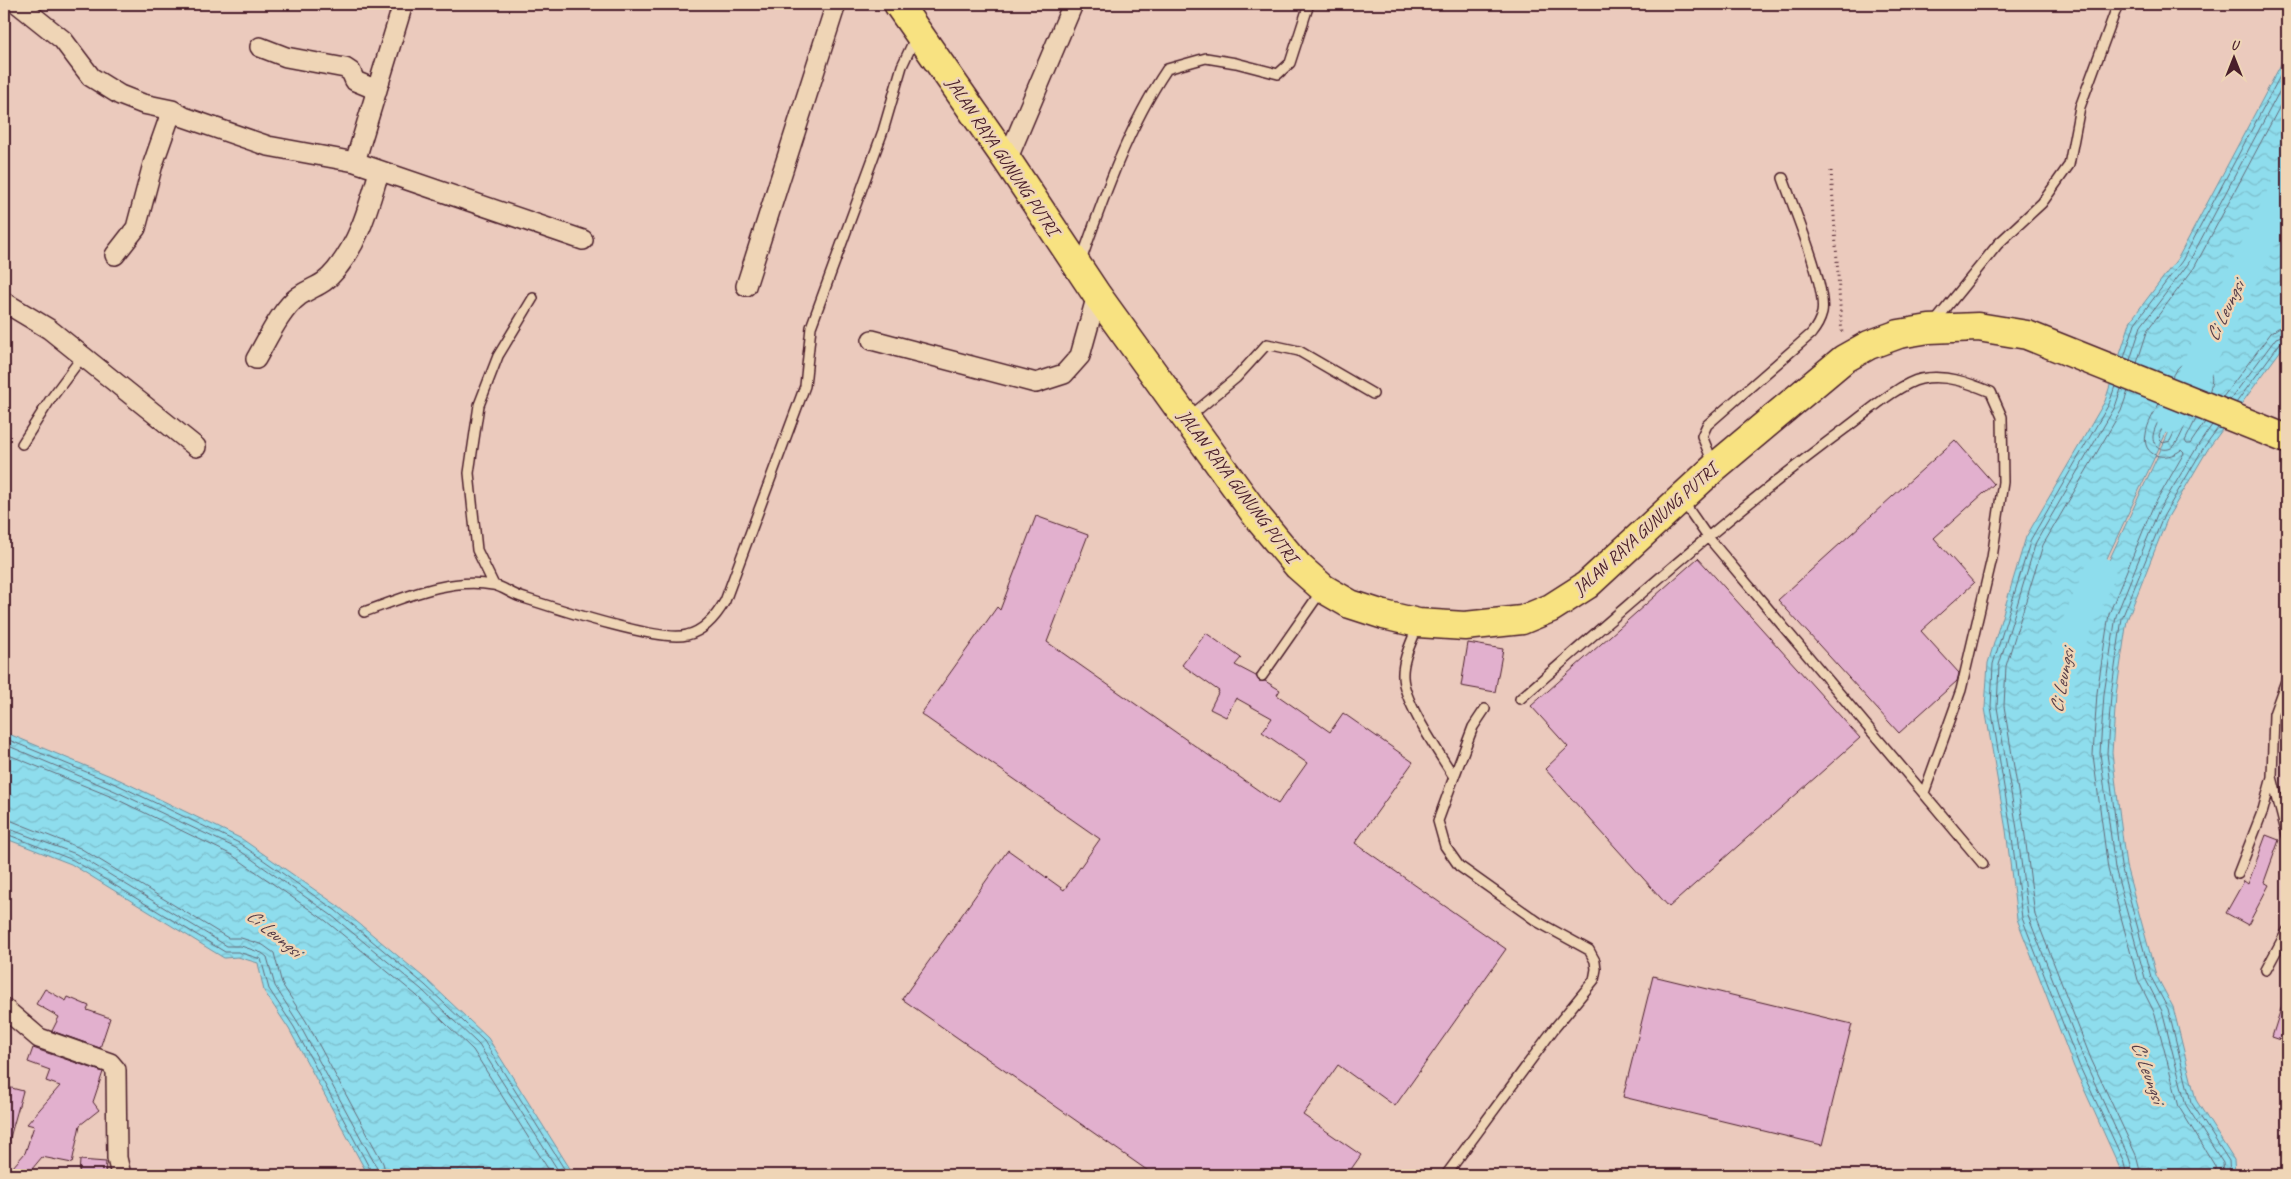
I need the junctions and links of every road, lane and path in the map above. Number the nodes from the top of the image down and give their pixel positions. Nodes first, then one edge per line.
1 (18, 4) edge
2 (403, 4) edge
3 (836, 4) edge
4 (898, 4) edge
5 (1073, 4) edge
6 (1309, 4) edge
7 (2118, 4) edge
8 (918, 31) junction
9 (260, 47) dead end
10 (377, 90) junction
11 (172, 110) junction
12 (1007, 160) junction
13 (354, 162) junction
14 (379, 172) junction
15 (1831, 172) dead end
16 (1783, 178) dead end
17 (583, 240) dead end
18 (115, 256) dead end
19 (1078, 267) junction
20 (746, 286) dead end
21 (1097, 295) junction
22 (533, 298) dead end
23 (4, 302) edge
24 (1929, 329) junction
25 (872, 340) dead end
26 (82, 357) junction
27 (256, 359) dead end
28 (1844, 359) junction
29 (1373, 394) dead end
30 (1186, 419) junction
31 (2287, 440) edge
32 (22, 444) dead end
33 (196, 446) dead end
34 (1715, 467) junction
35 (1681, 499) junction
36 (1707, 536) junction
37 (494, 585) junction
38 (1324, 589) junction
39 (364, 612) dead end
40 (1418, 623) junction
41 (1262, 676) dead end
42 (2287, 678) edge
43 (1520, 699) dead end
44 (1485, 709) dead end
45 (2272, 776) junction
46 (1454, 777) junction
47 (1924, 793) junction
48 (2287, 835) edge
49 (1983, 864) dead end
50 (2238, 874) dead end
51 (2287, 931) edge
52 (2266, 970) dead end
53 (4, 1008) edge
54 (121, 1175) edge
55 (1446, 1175) edge

1 - 11 street
2 - 10 street
3 - 20 street
4 - 8 main road, JALAN RAYA GUNUNG PUTRI
5 - 12 street
6 - 19 lane
7 - 24 lane
8 - 12 main road, JALAN RAYA GUNUNG PUTRI
8 - 37 lane
9 - 10 street
10 - 13 street
11 - 13 street
11 - 18 street
12 - 19 main road, JALAN RAYA GUNUNG PUTRI
13 - 14 street
14 - 17 street
14 - 27 street
15 - 28 path
16 - 34 lane
19 - 21 main road, JALAN RAYA GUNUNG PUTRI
21 - 25 street
21 - 30 main road, JALAN RAYA GUNUNG PUTRI
22 - 37 lane
23 - 26 street
24 - 28 main road, JALAN RAYA GUNUNG PUTRI
24 - 31 main road, JALAN RAYA GUNUNG PUTRI
26 - 32 lane
26 - 33 street
28 - 34 main road, JALAN RAYA GUNUNG PUTRI
29 - 30 lane
30 - 38 main road, JALAN RAYA GUNUNG PUTRI
34 - 35 main road, JALAN RAYA GUNUNG PUTRI
35 - 36 lane
35 - 40 main road, JALAN RAYA GUNUNG PUTRI
36 - 43 lane
36 - 47 lane
36 - 47 lane
37 - 39 lane
38 - 40 main road, JALAN RAYA GUNUNG PUTRI
38 - 41 lane
40 - 46 lane
42 - 45 lane
44 - 46 lane
45 - 48 lane
45 - 50 lane
46 - 55 lane
47 - 49 lane
51 - 52 lane
53 - 54 street

